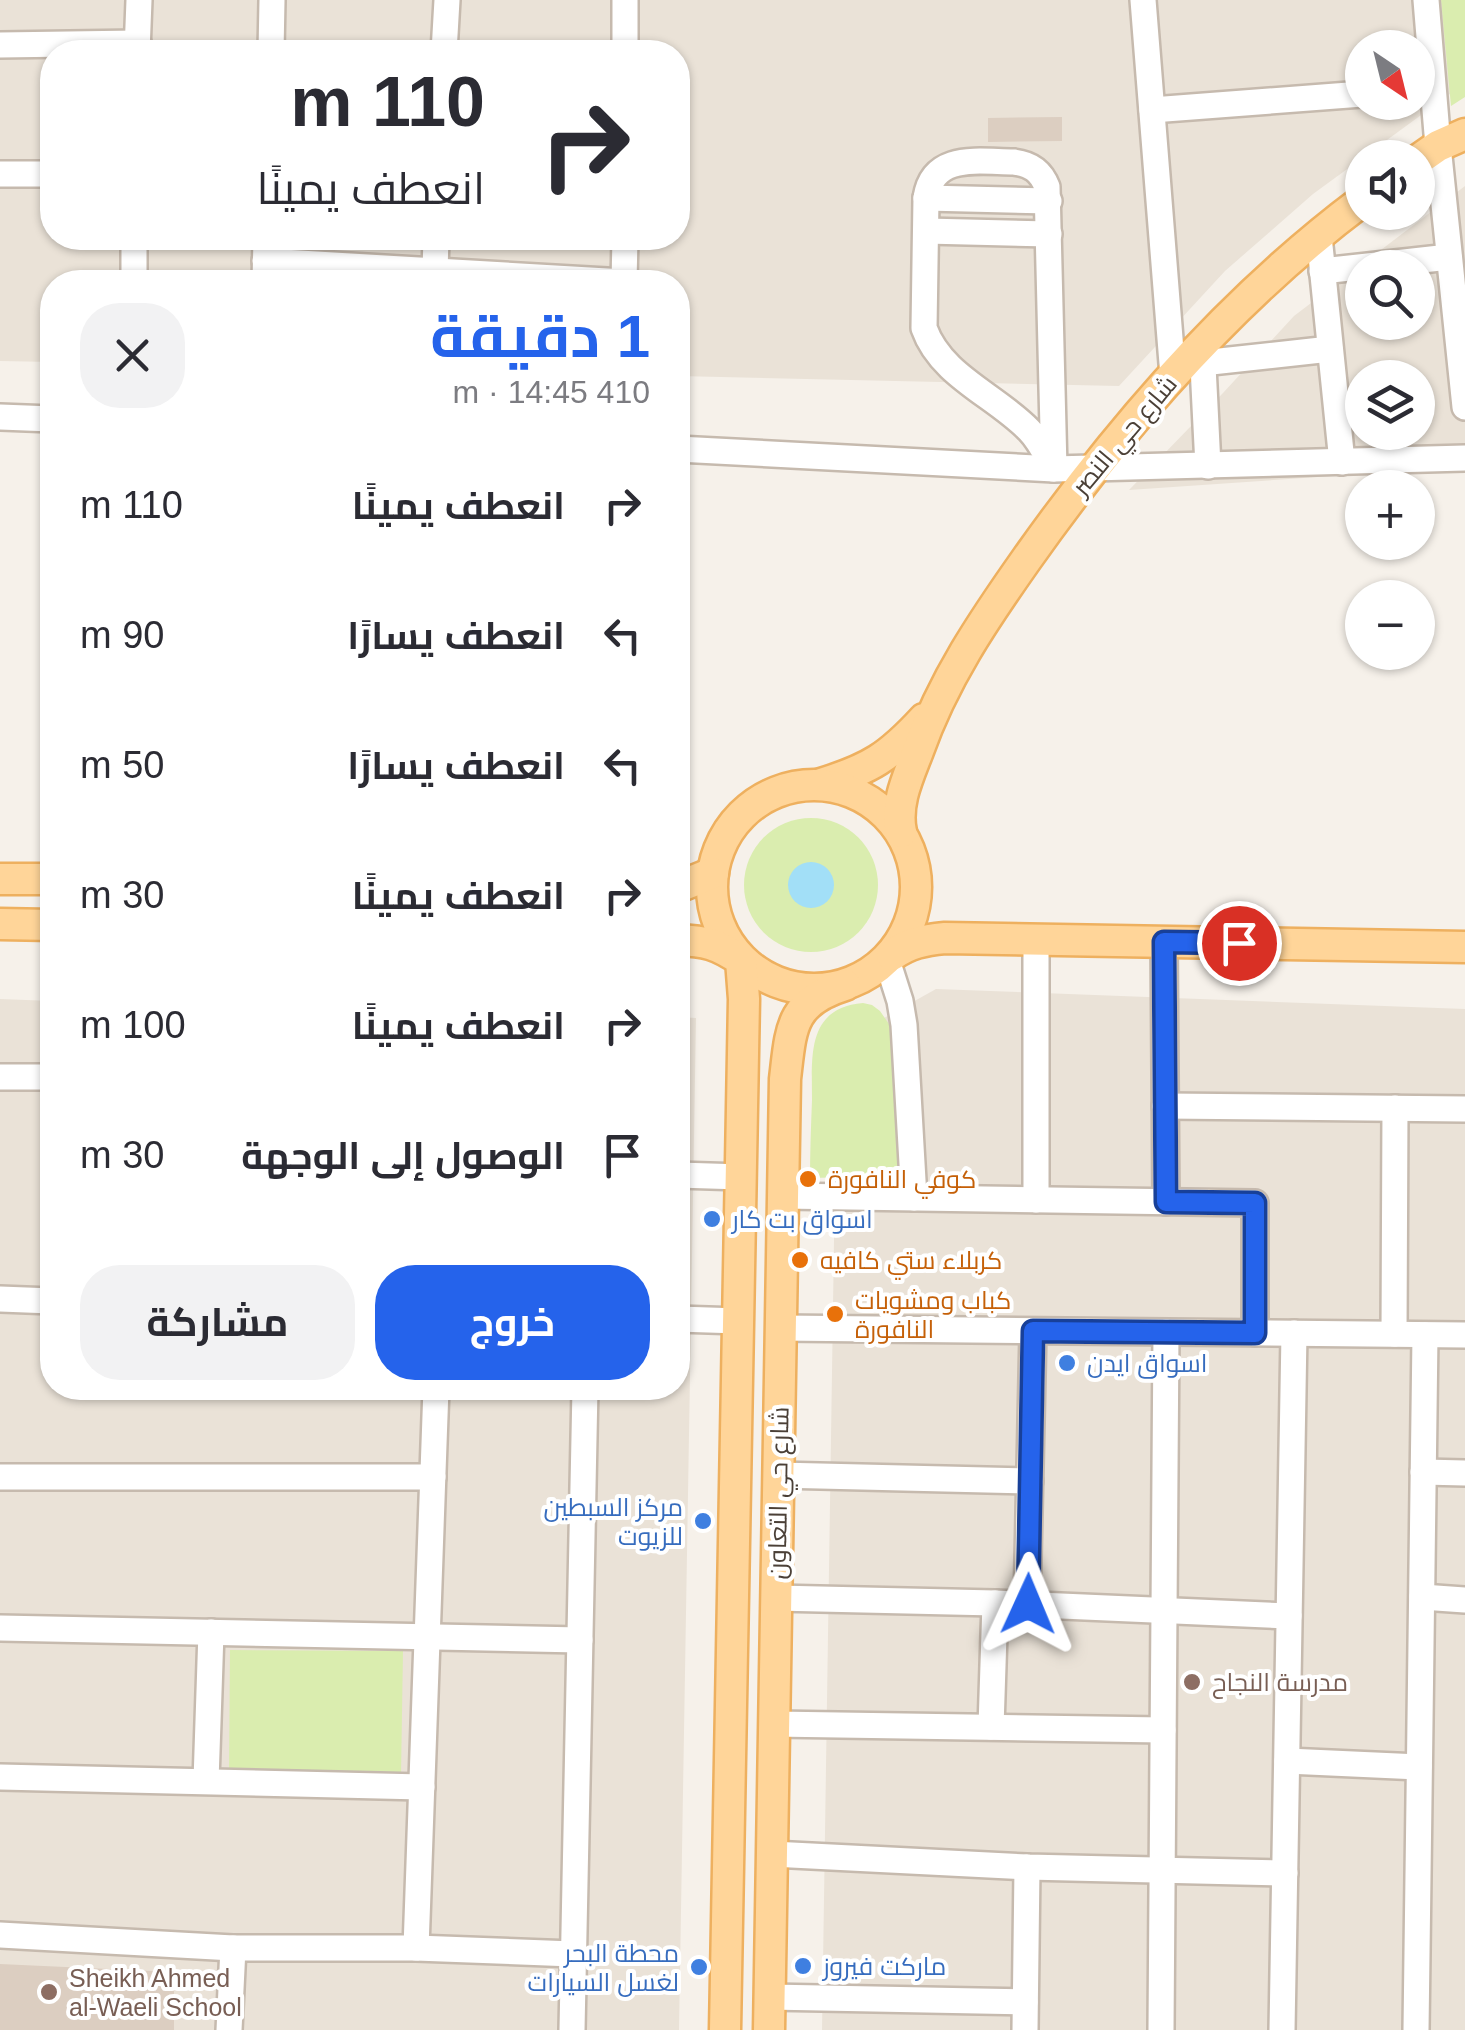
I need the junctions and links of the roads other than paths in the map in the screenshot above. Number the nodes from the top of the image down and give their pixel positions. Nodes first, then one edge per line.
1 (139, 0) edge
2 (272, 0) edge
3 (447, 0) edge
4 (625, 0) edge
5 (1144, 0) edge
6 (1426, 0) edge
7 (1426, 30) edge
8 (137, 40) edge
9 (271, 40) edge
10 (445, 40) edge
11 (625, 40) edge
12 (0, 45) edge
13 (40, 46) edge
14 (1345, 95) edge
15 (1152, 110) junction
16 (1465, 116) edge
17 (1433, 120) edge
18 (1440, 147) edge
19 (0, 174) edge
20 (40, 174) edge
21 (926, 198) junction
22 (1049, 201) junction
23 (1455, 209) edge
24 (1345, 215) edge
25 (926, 231) junction
26 (1049, 234) junction
27 (1319, 236) junction
28 (1449, 257) junction
29 (265, 260) edge
30 (420, 270) edge
31 (1322, 271) junction
32 (1330, 348) junction
33 (1202, 354) junction
34 (1173, 376) junction
35 (1465, 407) edge
36 (0, 417) edge
37 (40, 419) edge
38 (690, 450) edge
39 (1465, 458) edge
40 (1342, 462) junction
41 (1208, 466) junction
42 (1054, 469) junction
43 (1092, 470) junction
44 (933, 710) junction
45 (819, 785) junction
46 (901, 832) junction
47 (713, 872) junction
48 (0, 879) edge
49 (40, 880) edge
50 (690, 882) edge
51 (914, 910) junction
52 (0, 924) edge
53 (40, 925) edge
54 (945, 938) junction
55 (1036, 939) junction
56 (690, 940) edge
57 (1164, 942) junction
58 (1465, 948) edge
59 (742, 960) junction
60 (887, 960) junction
61 (845, 985) junction
62 (0, 1076) edge
63 (40, 1077) edge
64 (1165, 1106) junction
65 (1395, 1108) junction
66 (1465, 1109) edge
67 (690, 1175) edge
68 (742, 1177) junction
69 (783, 1196) junction
70 (914, 1198) junction
71 (1036, 1200) junction
72 (1166, 1202) junction
73 (0, 1299) edge
74 (40, 1301) edge
75 (690, 1319) edge
76 (739, 1321) junction
77 (781, 1328) junction
78 (1033, 1331) junction
79 (1166, 1332) junction
80 (1255, 1333) junction
81 (1294, 1334) junction
82 (1394, 1334) junction
83 (1426, 1335) junction
84 (1465, 1335) edge
85 (436, 1400) edge
86 (585, 1400) edge
87 (1424, 1472) junction
88 (1465, 1473) edge
89 (778, 1474) junction
90 (0, 1476) edge
91 (433, 1476) junction
92 (1030, 1481) junction
93 (1422, 1597) junction
94 (776, 1598) junction
95 (1465, 1600) edge
96 (994, 1603) junction
97 (1028, 1604) junction
98 (1164, 1610) junction
99 (1289, 1616) junction
100 (0, 1628) edge
101 (211, 1632) junction
102 (427, 1637) junction
103 (580, 1640) junction
104 (774, 1724) junction
105 (990, 1727) junction
106 (1163, 1730) junction
107 (1287, 1761) junction
108 (1420, 1767) junction
109 (0, 1777) edge
110 (206, 1781) junction
111 (422, 1787) junction
112 (772, 1854) junction
113 (1027, 1867) junction
114 (1162, 1870) junction
115 (1285, 1873) junction
116 (0, 1936) edge
117 (234, 1948) junction
118 (416, 1948) junction
119 (573, 1954) junction
120 (769, 1998) junction
121 (1026, 2002) junction
122 (230, 2030) edge
123 (572, 2030) edge
124 (725, 2030) edge
125 (769, 2030) edge
126 (1025, 2030) edge
127 (1161, 2030) edge
128 (1282, 2030) edge
129 (1416, 2030) edge

1 - 8 street
2 - 9 street
3 - 10 street
4 - 11 street
5 - 15 street
6 - 7 street
12 - 13 street
14 - 15 street
15 - 34 street
16 - 18 main road
17 - 18 street
18 - 23 street
19 - 20 street
21 - 22 street
21 - 22 street
21 - 25 street
22 - 26 street
23 - 28 street
24 - 27 main road, شارع حي النصر
25 - 26 street
25 - 42 street
26 - 42 street
27 - 31 street
27 - 33 main road, شارع حي النصر
28 - 31 street
28 - 35 street
29 - 30 street
31 - 32 street
32 - 33 street
32 - 40 street
33 - 34 main road, شارع حي النصر
33 - 41 street
34 - 43 main road, شارع حي النصر
36 - 37 street
38 - 42 street
39 - 40 street
40 - 41 street
41 - 43 street
42 - 43 street
43 - 44 main road, شارع حي النصر
44 - 45 main road
44 - 46 main road
45 - 46 main road
45 - 47 main road
46 - 51 main road
47 - 50 main road
47 - 59 main road
48 - 49 main road
51 - 54 main road
51 - 60 main road
52 - 53 main road
54 - 55 main road
54 - 60 main road
55 - 57 main road
55 - 71 street
56 - 59 main road
57 - 58 main road
57 - 64 street
59 - 61 main road
59 - 68 main road, شارع حي التعاون
60 - 61 main road
60 - 70 street
61 - 69 main road, شارع حي التعاون
62 - 63 street
64 - 65 street
64 - 72 street
65 - 66 street
65 - 82 street
67 - 68 street
68 - 76 main road, شارع حي التعاون
69 - 70 street
69 - 77 main road, شارع حي التعاون
70 - 71 street
71 - 72 street
72 - 80 street
73 - 74 street
75 - 76 street
76 - 124 main road, شارع حي التعاون
77 - 78 street
77 - 89 main road, شارع حي التعاون
78 - 79 street
78 - 92 street
79 - 80 street
79 - 98 street
80 - 81 street
81 - 82 street
81 - 99 street
82 - 83 street
83 - 84 street
83 - 87 street
85 - 91 street
86 - 103 street
87 - 88 street
87 - 93 street
89 - 92 street
89 - 94 main road, شارع حي التعاون
90 - 91 street
91 - 102 street
92 - 97 street
93 - 95 street
93 - 108 street
94 - 96 street
94 - 104 main road, شارع حي التعاون
96 - 97 street
96 - 105 street
97 - 98 street
98 - 99 street
98 - 106 street
99 - 107 street
100 - 101 street
101 - 102 street
101 - 110 street
102 - 103 street
102 - 111 street
103 - 119 street
104 - 105 street
104 - 112 main road, شارع حي التعاون
105 - 106 street
106 - 114 street
107 - 108 street
107 - 115 street
108 - 129 street
109 - 110 street
110 - 111 street
111 - 118 street
112 - 113 street
112 - 120 main road, شارع حي التعاون
113 - 114 street
113 - 121 street
114 - 115 street
114 - 127 street
115 - 128 street
116 - 117 street
117 - 118 street
117 - 122 street
118 - 119 street
119 - 123 street
120 - 121 street
120 - 125 main road, شارع حي التعاون
121 - 126 street

